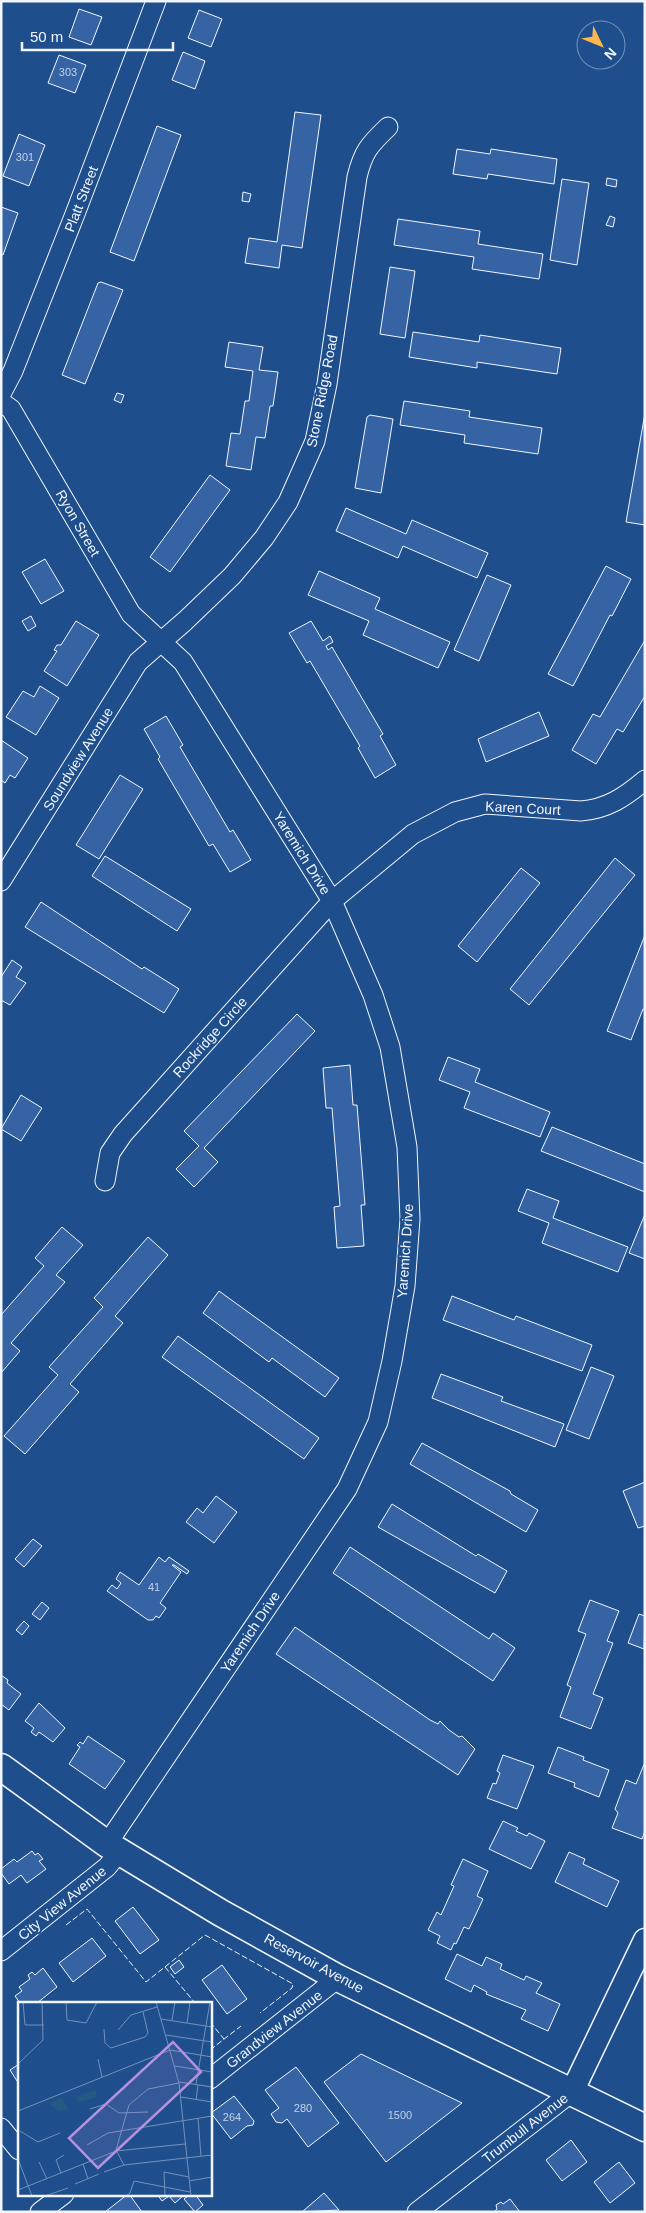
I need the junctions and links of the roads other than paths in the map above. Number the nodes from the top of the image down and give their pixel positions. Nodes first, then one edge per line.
1 (156, 1) edge
2 (388, 127) dead end
3 (1, 394) edge
4 (1, 402) edge
5 (160, 642) junction
6 (645, 780) edge
7 (1, 881) edge
8 (332, 901) junction
9 (105, 1181) dead end
10 (1, 1767) edge
11 (113, 1847) junction
12 (645, 1940) edge
13 (1, 1951) edge
14 (338, 1978) junction
15 (211, 2078) edge
16 (572, 2092) junction
17 (1, 2128) edge
18 (645, 2128) edge
19 (18, 2149) edge
20 (60, 2200) edge
21 (40, 2212) edge
22 (417, 2212) edge

1 - 3 street, Platt Street
2 - 5 street, Stone Ridge Road
4 - 5 street, Ryon Street
5 - 7 street, Soundview Avenue
5 - 8 street, Yaremich Drive
6 - 8 street, Karen Court
8 - 9 street, Rockridge Circle
8 - 11 street, Yaremich Drive
10 - 11 main road, Reservoir Avenue
11 - 13 street, City View Avenue
11 - 14 main road, Reservoir Avenue
12 - 16 street, Trumbull Avenue
14 - 15 street, Grandview Avenue
14 - 16 main road, Reservoir Avenue
16 - 18 main road, Reservoir Avenue
16 - 22 street, Trumbull Avenue
17 - 19 street
20 - 21 street

